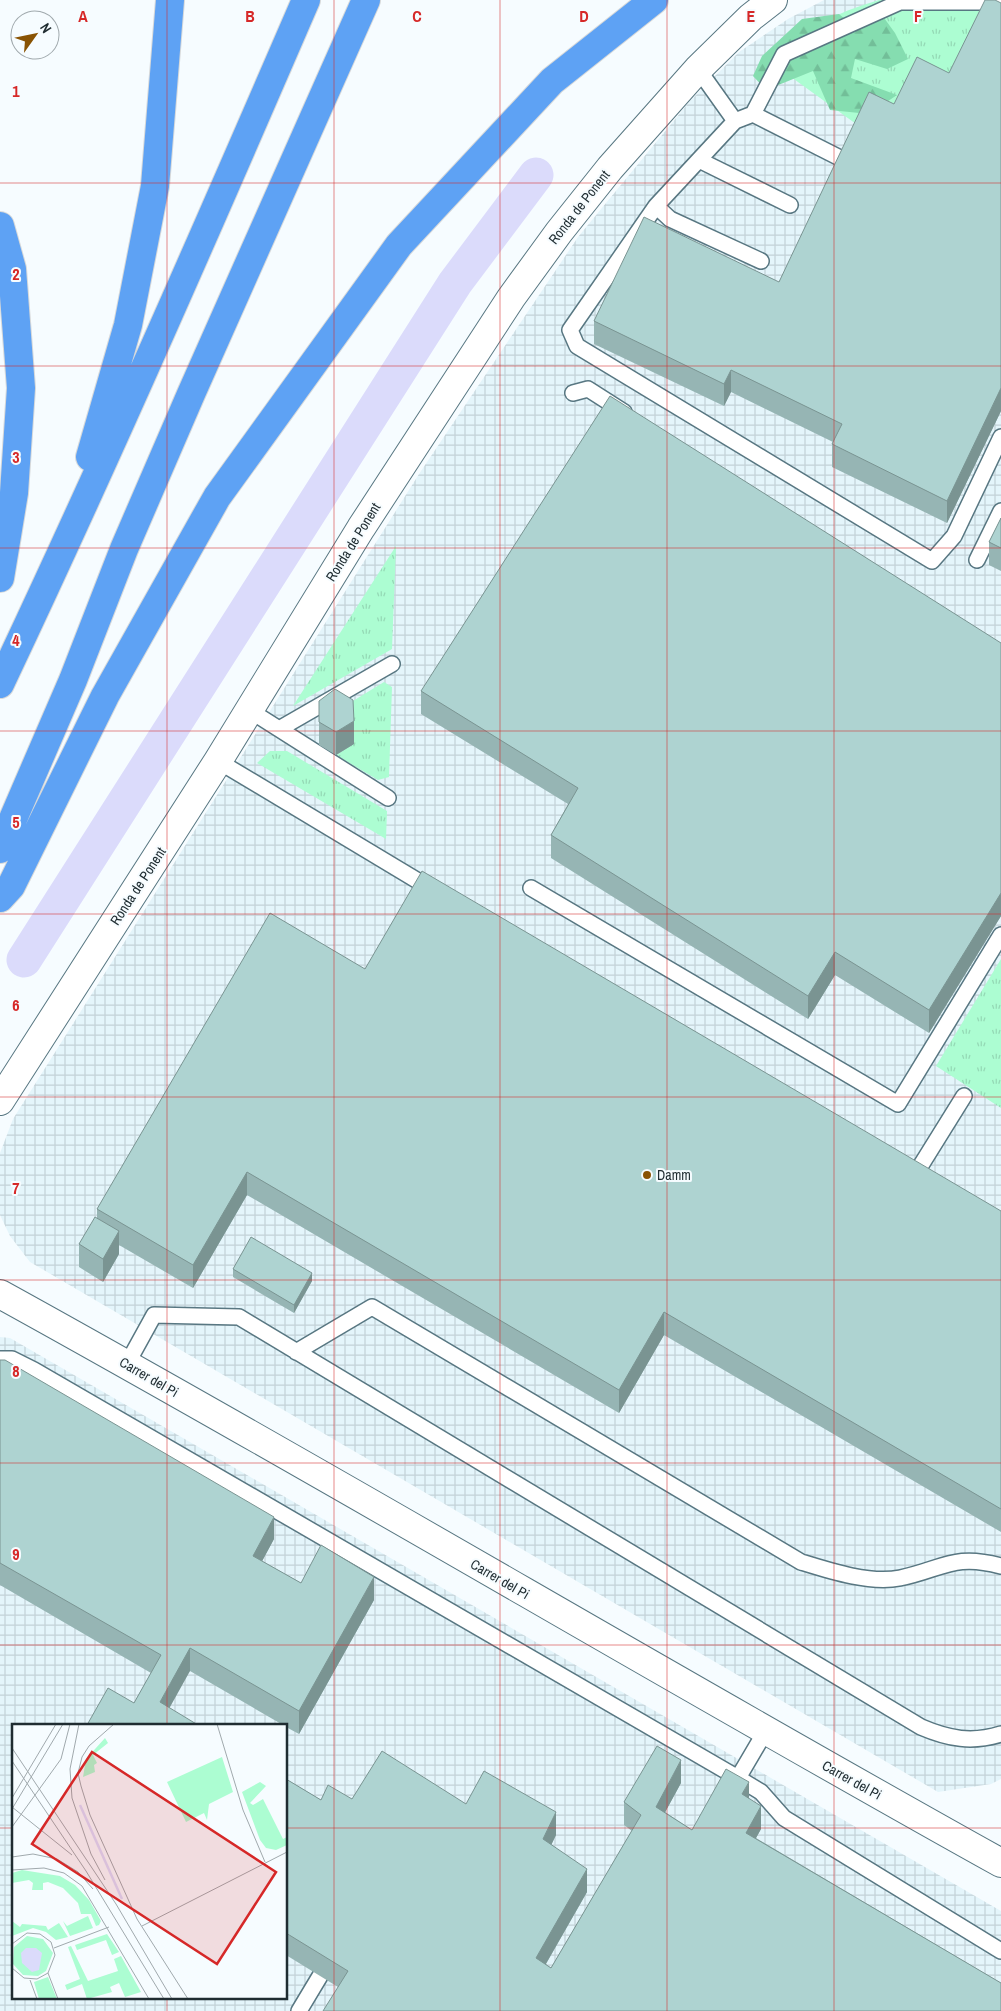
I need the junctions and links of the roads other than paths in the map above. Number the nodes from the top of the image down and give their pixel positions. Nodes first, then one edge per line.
1 (170, 0) edge
2 (306, 0) edge
3 (366, 0) edge
4 (654, 0) edge
5 (1001, 2) edge
6 (765, 6) edge
7 (698, 68) junction
8 (753, 114) junction
9 (735, 121) junction
10 (838, 157) edge
11 (699, 160) junction
12 (790, 205) dead end
13 (656, 206) junction
14 (0, 226) edge
15 (761, 261) dead end
16 (573, 393) dead end
17 (638, 421) edge
18 (1001, 436) edge
19 (1001, 511) edge
20 (65, 548) junction
21 (977, 560) dead end
22 (0, 578) edge
23 (392, 664) dead end
24 (0, 684) edge
25 (249, 710) junction
26 (279, 728) junction
27 (218, 761) junction
28 (388, 798) dead end
29 (0, 849) edge
30 (531, 888) dead end
31 (0, 898) edge
32 (450, 900) edge
33 (1001, 935) edge
34 (964, 1096) dead end
35 (0, 1101) edge
36 (896, 1169) edge
37 (913, 1178) junction
38 (929, 1187) edge
39 (0, 1294) edge
40 (296, 1352) junction
41 (0, 1360) edge
42 (127, 1364) junction
43 (1001, 1566) edge
44 (765, 1732) junction
45 (1001, 1734) edge
46 (738, 1778) junction
47 (1001, 1863) edge
48 (1001, 1951) edge
49 (320, 1976) edge
50 (299, 2011) edge

1 - 20 highway
2 - 20 highway
3 - 29 highway
4 - 31 highway
5 - 8 lane
6 - 7 street, Ronda de Ponent
7 - 9 lane
7 - 25 street, Ronda de Ponent
8 - 9 lane
8 - 10 lane
9 - 11 lane
11 - 12 lane
11 - 13 lane
13 - 15 lane
13 - 18 lane
14 - 22 highway
16 - 17 lane
19 - 21 lane
20 - 24 highway
23 - 26 lane
25 - 26 lane
25 - 27 street, Ronda de Ponent
26 - 28 lane
27 - 32 lane
27 - 35 street, Ronda de Ponent
30 - 33 lane
34 - 37 lane
36 - 37 lane
37 - 38 lane
39 - 42 street, Carrer del Pi
40 - 42 lane
40 - 43 lane
40 - 45 lane
41 - 46 lane
42 - 44 street, Carrer del Pi
44 - 46 lane
44 - 47 street, Carrer del Pi
46 - 48 lane
49 - 50 lane

